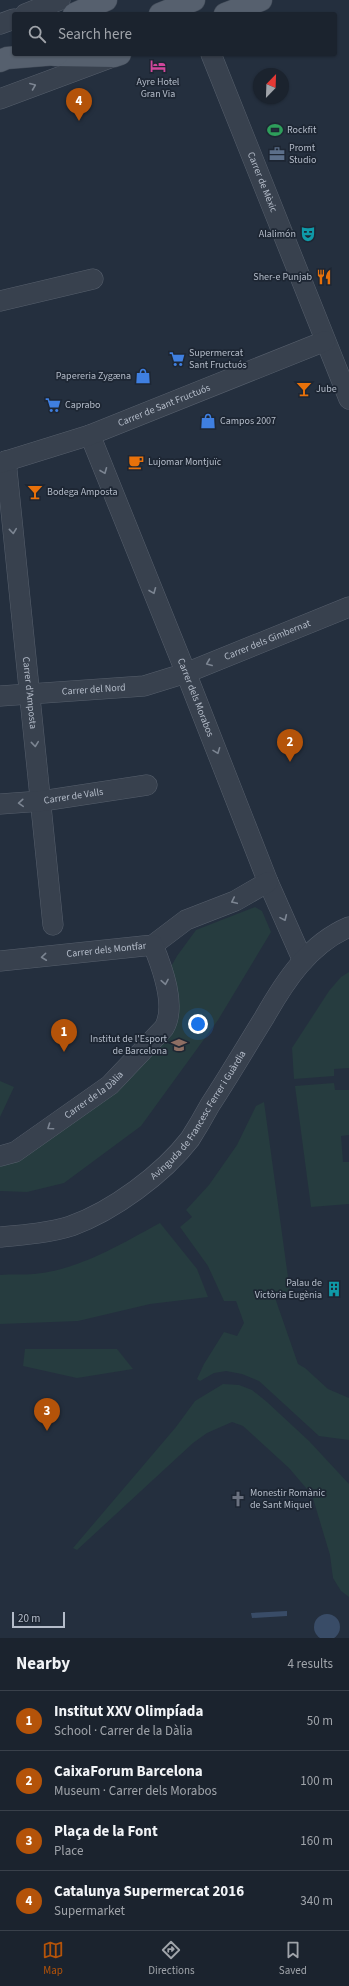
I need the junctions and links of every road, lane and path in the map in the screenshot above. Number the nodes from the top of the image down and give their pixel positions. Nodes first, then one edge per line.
1 (60, 0) edge
2 (106, 0) edge
3 (194, 0) edge
4 (261, 0) edge
5 (30, 12) edge
6 (79, 12) edge
7 (165, 12) edge
8 (230, 12) edge
9 (12, 19) edge
10 (0, 24) edge
11 (23, 56) edge
12 (114, 56) edge
13 (212, 56) edge
14 (7, 57) edge
15 (0, 99) edge
16 (93, 279) dead end
17 (0, 301) edge
18 (325, 341) junction
19 (349, 399) edge
20 (90, 435) junction
21 (3, 462) edge
22 (349, 607) edge
23 (186, 673) junction
24 (30, 693) junction
25 (0, 696) edge
26 (147, 785) dead end
27 (42, 801) junction
28 (0, 804) edge
29 (268, 882) junction
30 (53, 925) dead end
31 (349, 927) edge
32 (153, 945) junction
33 (0, 961) edge
34 (303, 961) junction
35 (0, 1156) edge
36 (0, 1237) edge

1 - 5 street
2 - 6 main road
3 - 7 main road
4 - 8 main road
9 - 10 street
11 - 14 main road
15 -> 12 street
13 - 18 street, Carrer de Mèxic
16 - 17 street
18 - 19 street, Carrer de Mèxic
18 - 20 street, Carrer de Sant Fructuós
20 - 21 street, Carrer de Sant Fructuós
20 -> 23 street, Carrer dels Morabos
21 -> 24 street, Carrer d'Amposta
22 -> 23 street, Carrer dels Gimbernat
23 - 24 street, Carrer del Nord
23 -> 29 street, Carrer dels Morabos
24 - 25 street, Carrer del Nord
24 -> 27 street, Carrer d'Amposta
26 - 27 street, Carrer de Valls
27 -> 28 street, Carrer de Valls
27 - 30 street, Carrer d'Amposta
29 -> 32 street, Carrer dels Montfar
29 -> 34 street, Carrer dels Morabos
31 - 34 street, Avinguda de Francesc Ferrer i Guàrdia
32 -> 33 street, Carrer dels Montfar
32 -> 35 street, Carrer de la Dàlia
34 - 36 street, Avinguda de Francesc Ferrer i Guàrdia

